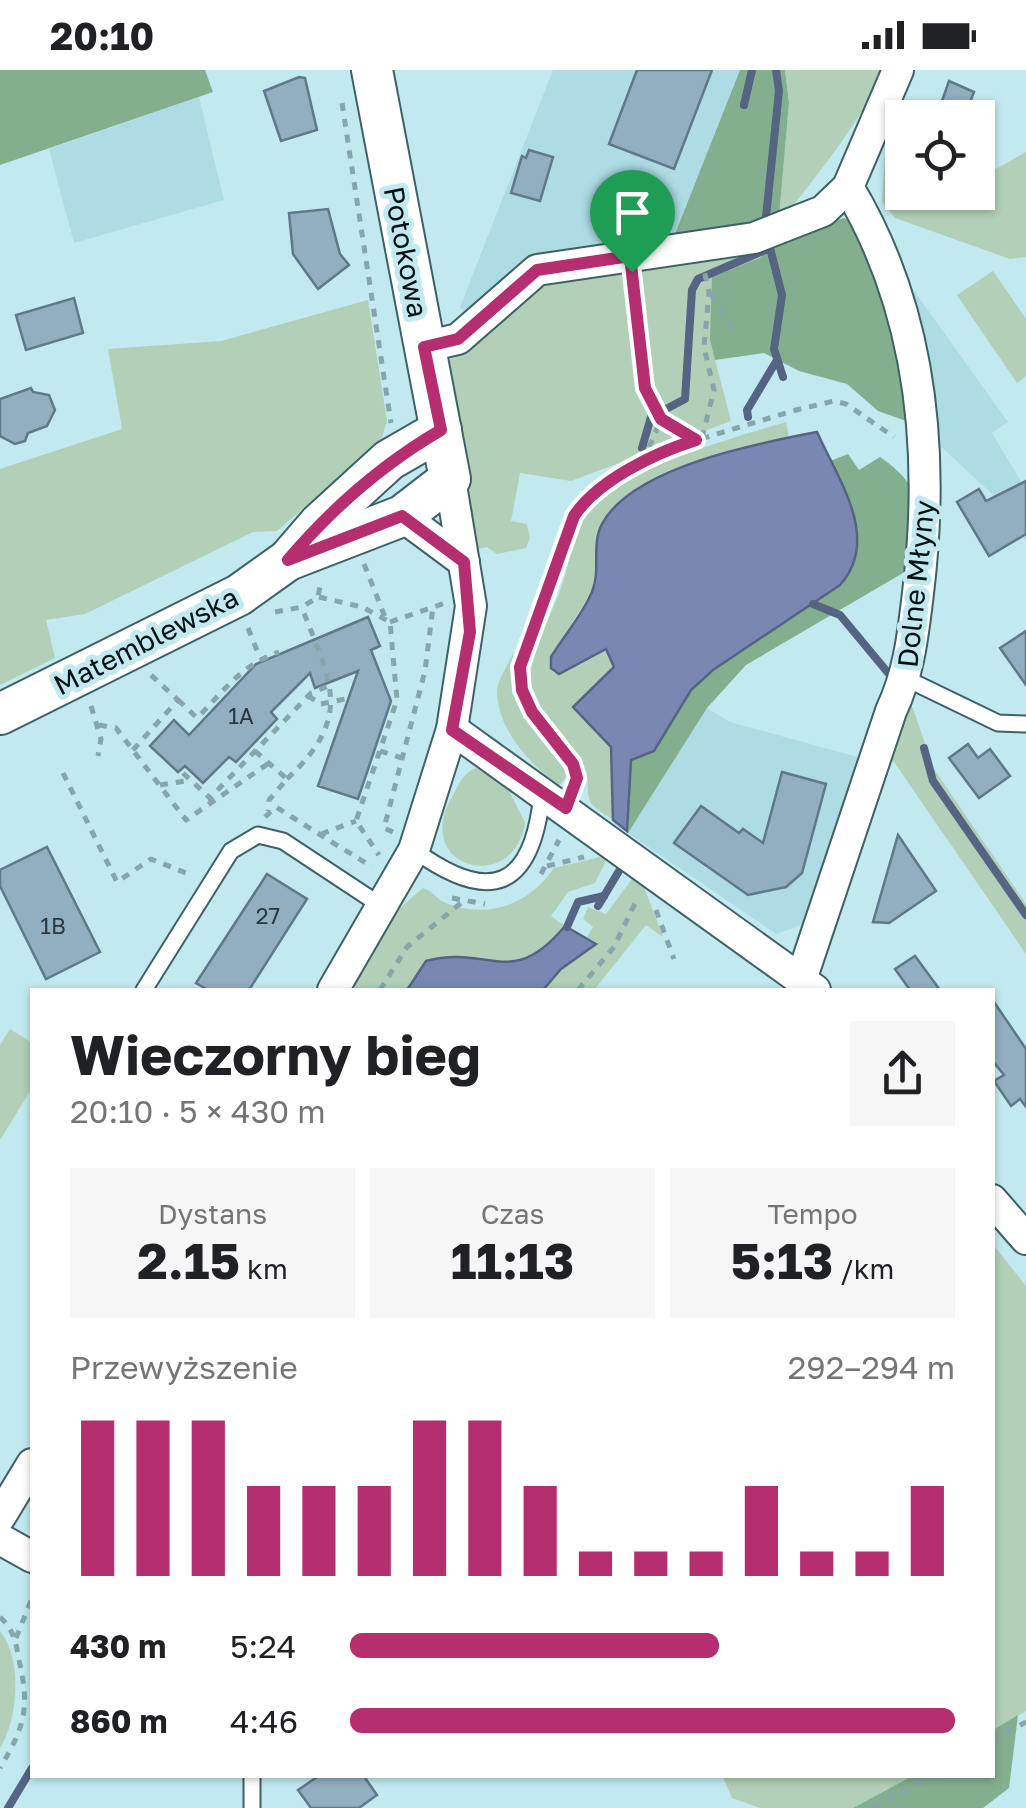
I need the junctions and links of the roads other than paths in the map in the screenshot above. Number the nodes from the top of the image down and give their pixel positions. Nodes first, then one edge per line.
1 (898, 70) edge
2 (356, 78) edge
3 (848, 187) junction
4 (424, 347) junction
5 (441, 430) junction
6 (450, 479) junction
7 (402, 516) junction
8 (288, 560) junction
9 (464, 562) junction
10 (907, 678) junction
11 (0, 714) edge
12 (1026, 724) edge
13 (452, 730) junction
14 (554, 799) junction
15 (405, 842) junction
16 (376, 902) junction
17 (808, 984) edge
18 (145, 988) edge
19 (334, 988) edge
20 (995, 1203) edge
21 (1026, 1239) edge
22 (30, 1467) edge
23 (0, 1517) edge
24 (0, 1540) edge
25 (30, 1556) edge
26 (252, 1778) edge
27 (252, 1808) edge

1 - 3 street
2 - 4 street, Potokowa
3 - 4 street
3 - 10 street, Dolne Młyny
4 - 5 street, Potokowa
5 - 6 street, Potokowa
5 - 8 street, Matemblewska
6 - 7 street, Matemblewska
6 - 9 street, Potokowa
7 - 8 street, Matemblewska
7 - 9 street
8 - 11 street, Matemblewska
9 - 13 street, Potokowa
10 - 12 lane
10 - 17 street, Dolne Młyny
13 - 14 street
13 - 15 street, Potokowa
14 - 15 lane
14 - 17 street
15 - 16 street, Potokowa
16 - 18 lane
16 - 19 street, Potokowa
20 - 21 street
22 - 23 street
24 - 25 street
26 - 27 lane

